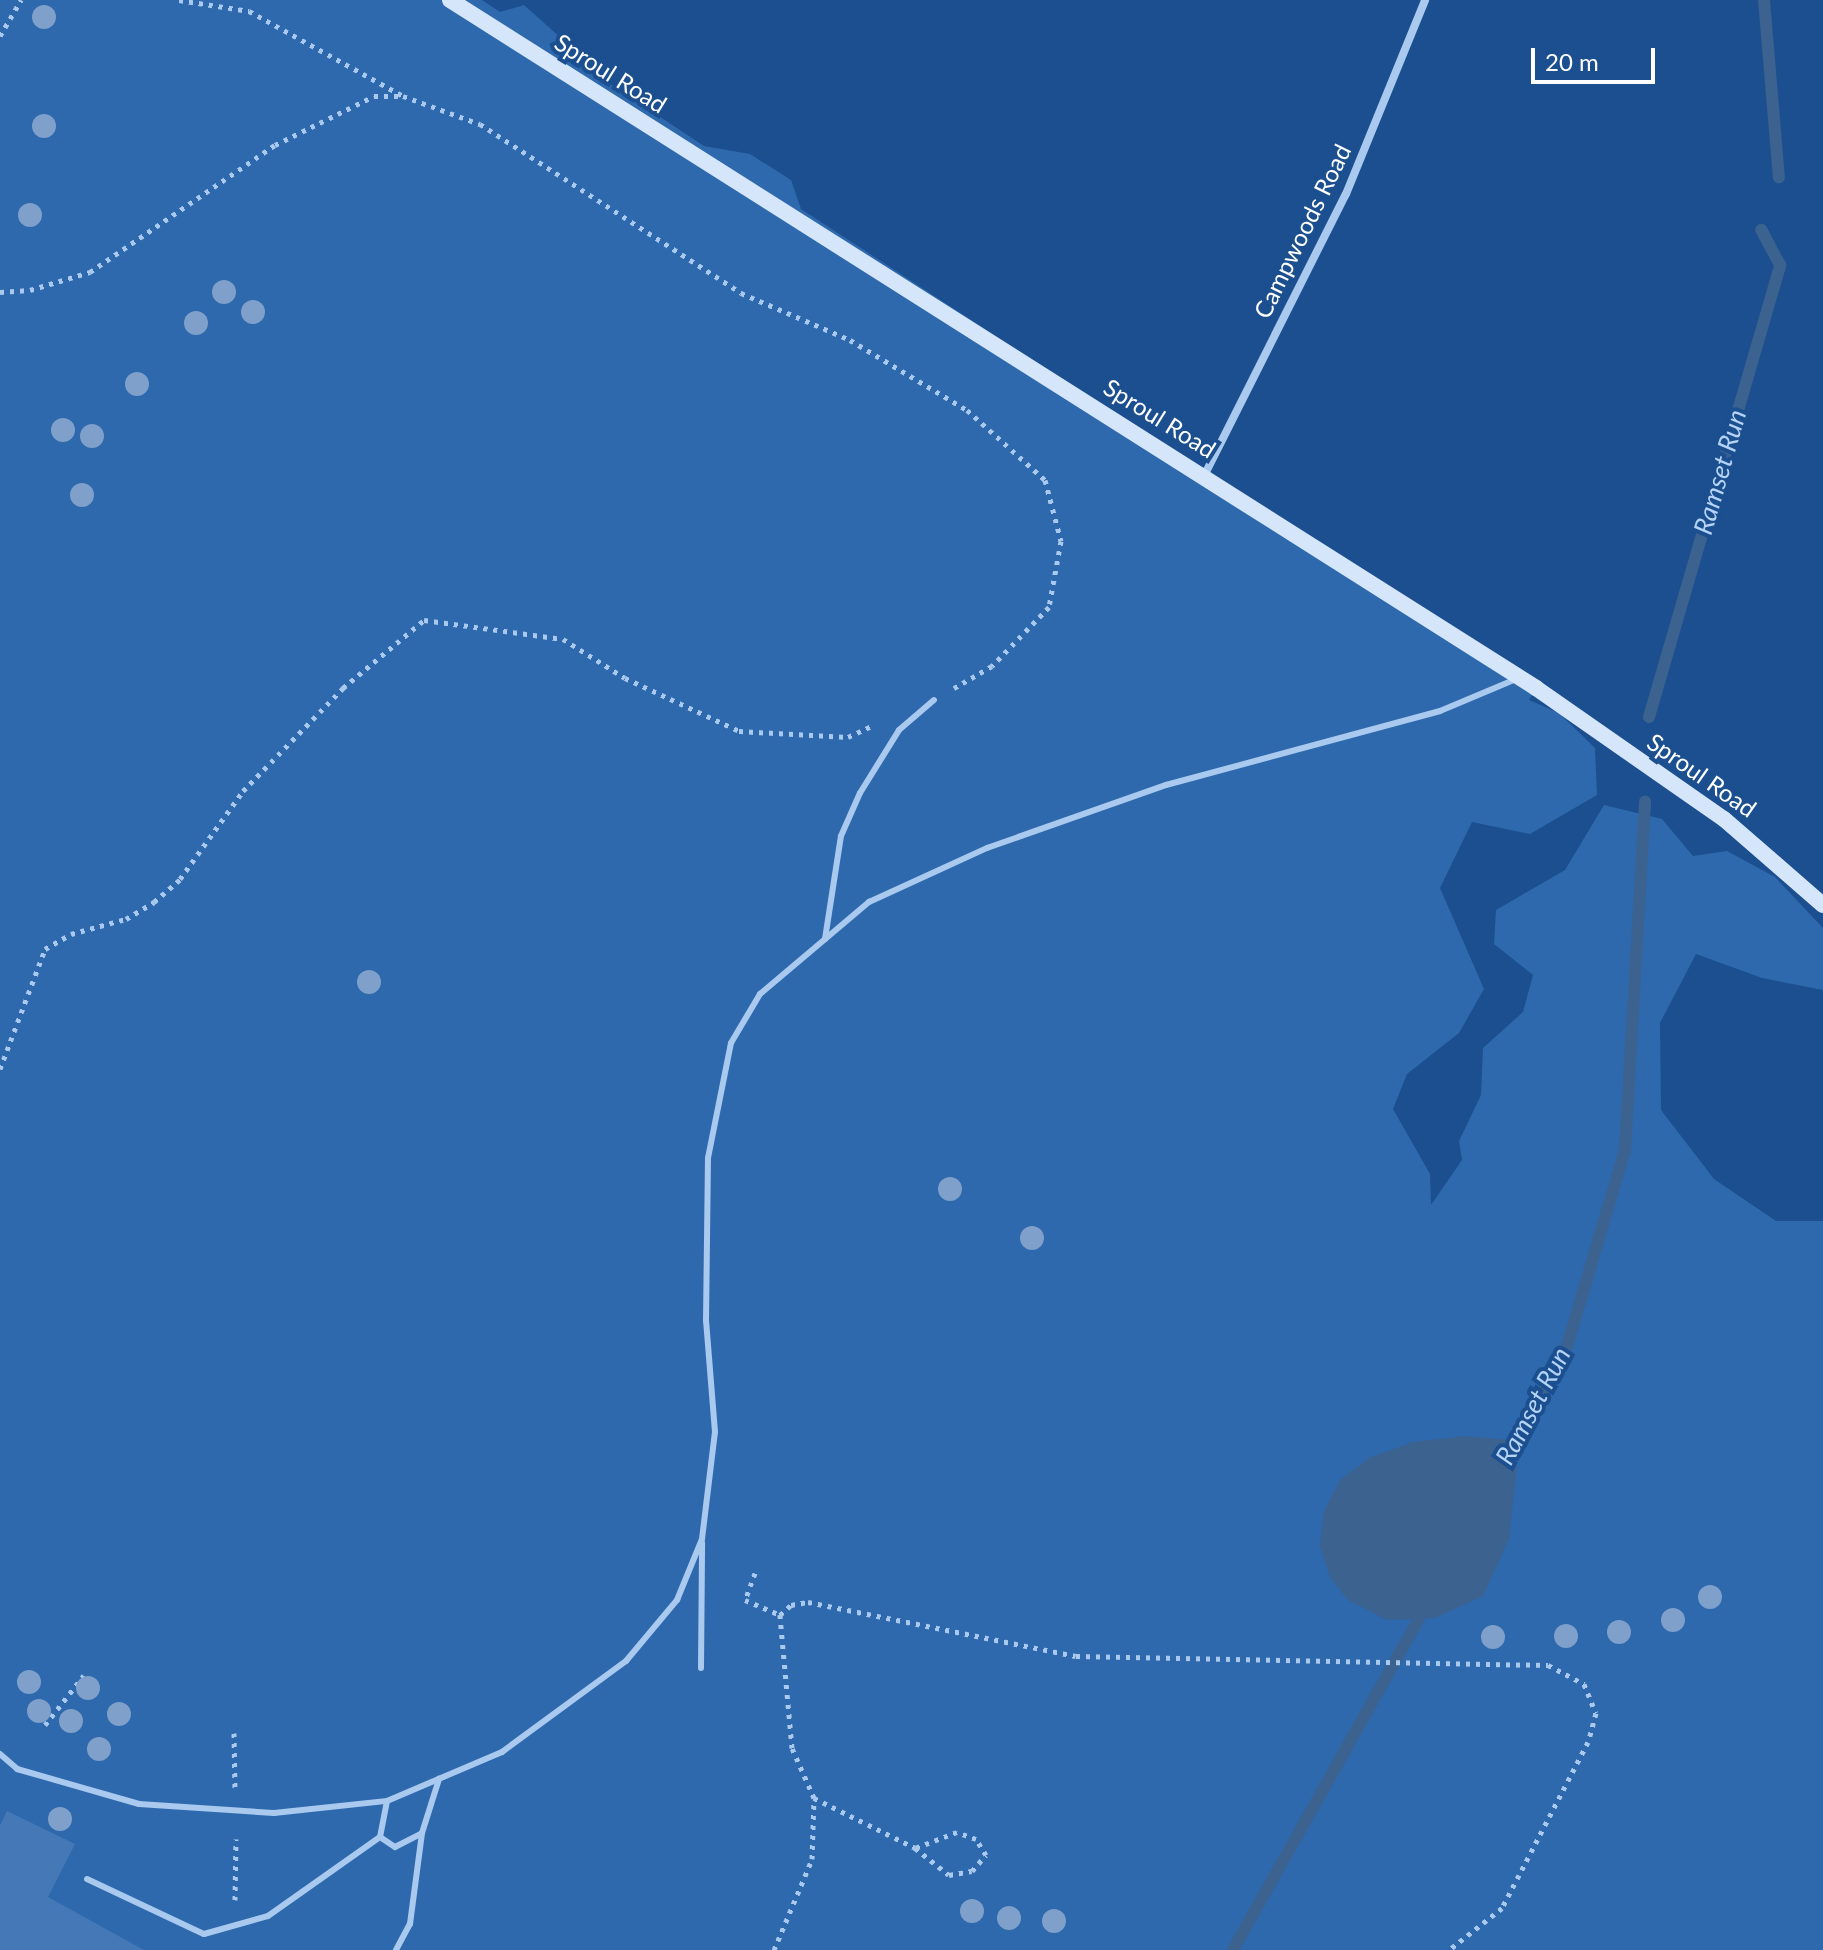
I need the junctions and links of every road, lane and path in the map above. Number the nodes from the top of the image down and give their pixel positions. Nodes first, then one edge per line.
1 (21, 0) edge
2 (179, 0) edge
3 (450, 0) edge
4 (1425, 0) edge
5 (0, 36) edge
6 (403, 96) junction
7 (0, 292) edge
8 (1205, 474) junction
9 (1519, 678) junction
10 (934, 700) joint
11 (877, 724) dead end
12 (1823, 905) edge
13 (825, 939) junction
14 (0, 1069) edge
15 (702, 1539) junction
16 (755, 1573) dead end
17 (780, 1615) junction
18 (701, 1668) dead end
19 (84, 1675) dead end
20 (45, 1725) dead end
21 (234, 1733) dead end
22 (0, 1754) edge
23 (439, 1779) junction
24 (236, 1793) dead end
25 (814, 1798) junction
26 (387, 1801) junction
27 (422, 1833) junction
28 (380, 1837) junction
29 (236, 1839) dead end
30 (915, 1848) junction
31 (87, 1879) dead end
32 (235, 1905) dead end
33 (396, 1950) edge
34 (774, 1950) edge
35 (1449, 1950) edge

1 - 5 path
2 - 6 path
3 - 8 main road, Sproul Road
4 - 8 street, Campwoods Road
6 - 7 path
6 - 10 path
8 - 9 main road, Sproul Road
9 - 12 main road, Sproul Road
9 - 13 lane
10 - 13 lane
11 - 14 path
13 - 15 lane
15 - 18 lane
15 - 23 lane
16 - 17 path
17 - 25 path
17 - 35 path
19 - 20 path
21 - 24 path
22 - 26 lane
23 - 26 lane
23 - 27 lane
25 - 30 path
25 - 34 path
26 - 28 lane
27 - 28 lane
27 - 33 lane
28 - 31 lane
29 - 32 path
30 - 30 path

